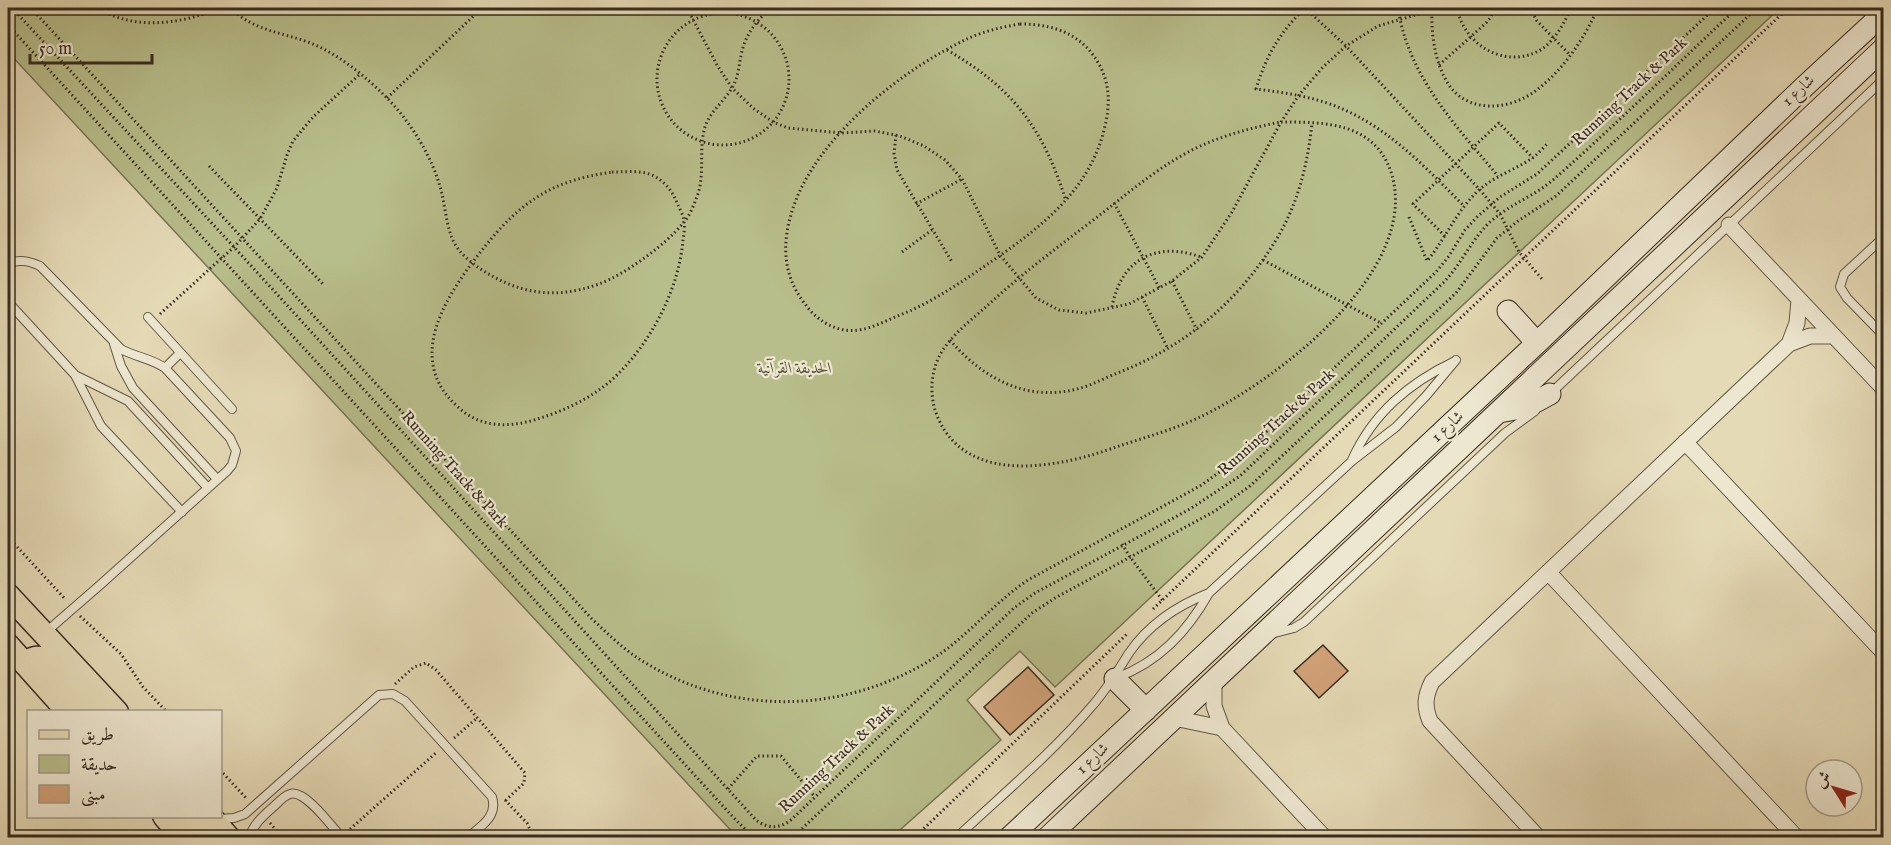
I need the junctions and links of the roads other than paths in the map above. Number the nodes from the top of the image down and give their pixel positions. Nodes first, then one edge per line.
1 (1884, 13) edge
2 (1884, 48) edge
3 (1884, 79) edge
4 (1872, 90) junction
5 (1884, 91) edge
6 (1729, 225) junction
7 (1884, 237) edge
8 (8, 263) edge
9 (1799, 300) junction
10 (8, 302) edge
11 (1508, 312) dead end
12 (150, 319) road end
13 (1834, 336) junction
14 (1884, 336) edge
15 (114, 343) junction
16 (1537, 343) junction
17 (1789, 344) junction
18 (180, 353) junction
19 (165, 368) junction
20 (75, 375) junction
21 (1884, 389) edge
22 (1550, 394) junction
23 (232, 409) dead end
24 (1499, 412) junction
25 (1685, 442) junction
26 (1352, 461) junction
27 (217, 479) junction
28 (208, 488) junction
29 (182, 512) junction
30 (1548, 572) junction
31 (1209, 593) junction
32 (10, 602) edge
33 (45, 633) junction
34 (1261, 636) junction
35 (8, 645) edge
36 (1884, 653) edge
37 (24, 663) junction
38 (1115, 679) junction
39 (1214, 681) junction
40 (68, 710) edge
41 (93, 710) edge
42 (116, 710) edge
43 (1146, 710) junction
44 (1174, 718) junction
45 (1222, 728) junction
46 (166, 818) edge
47 (205, 822) edge
48 (183, 837) edge
49 (229, 837) edge
50 (249, 837) edge
51 (342, 837) edge
52 (467, 837) edge
53 (956, 837) edge
54 (1010, 837) edge
55 (1047, 837) edge
56 (1325, 837) edge
57 (1539, 837) edge
58 (1797, 837) edge

1 - 16 street, شارع 1
2 - 24 street, شارع 1
3 - 4 lane
4 - 5 lane
4 - 6 lane
6 - 9 street
6 - 22 lane
7 - 14 lane
8 - 15 lane
9 - 13 street
9 - 17 street
10 - 20 lane
11 - 16 street
12 - 18 lane
13 - 17 street
13 - 21 street
15 - 19 lane
15 - 27 lane
16 - 43 street, شارع 1
17 - 25 street
18 - 19 lane
18 - 23 lane
19 - 27 lane
20 - 28 lane
20 - 29 lane
22 - 24 street
22 - 34 lane
24 - 34 street, شارع 1
25 - 30 street
25 - 36 street
26 - 26 lane
26 - 31 lane
27 - 28 lane
28 - 29 lane
29 - 33 lane
30 - 57 street
30 - 58 street
31 - 38 lane
31 - 38 lane
32 - 33 main road
33 - 42 main road
34 - 39 street, شارع 1
35 - 37 main road
37 - 40 main road
37 - 41 main road
38 - 43 street
38 - 53 lane
39 - 44 street, شارع 1
39 - 45 street
43 - 54 street, شارع 1
44 - 45 street
44 - 55 street, شارع 1
45 - 56 street
46 - 48 main road
47 - 49 main road
47 - 52 lane
50 - 51 lane

